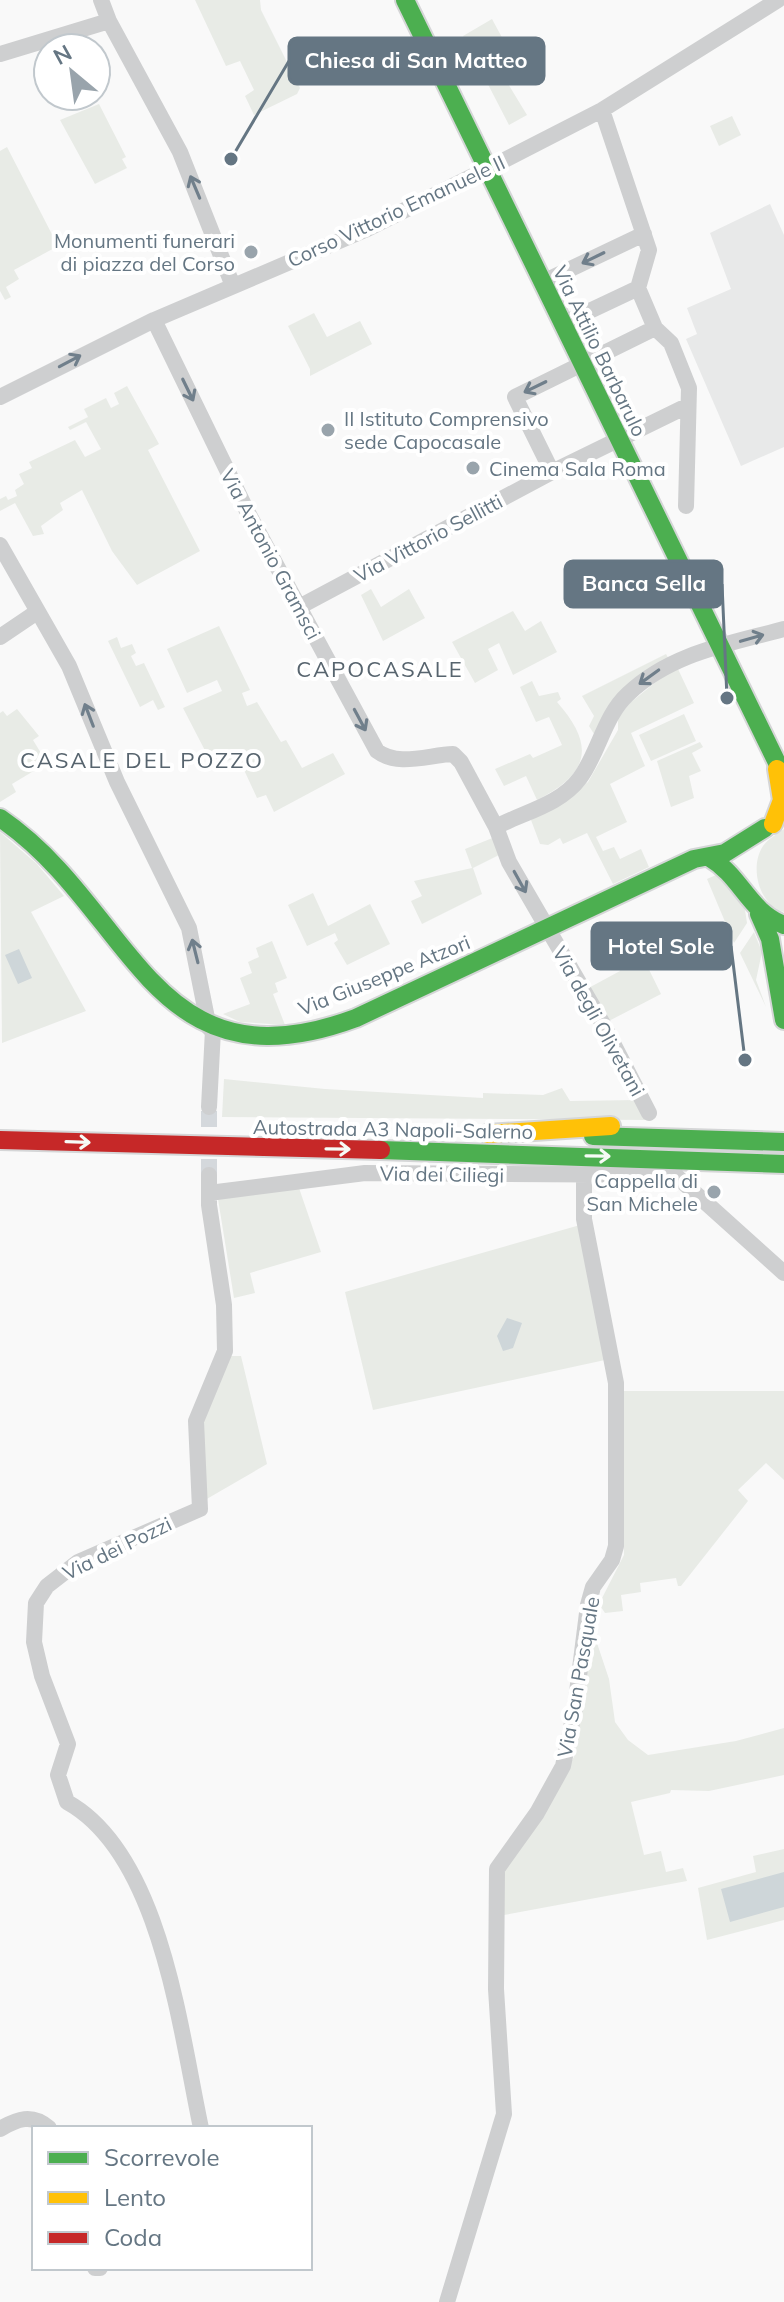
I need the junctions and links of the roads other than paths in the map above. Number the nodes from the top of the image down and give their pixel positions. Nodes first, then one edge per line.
1 (101, 0) edge
2 (405, 0) edge
3 (778, 0) edge
4 (109, 21) junction
5 (0, 54) edge
6 (602, 110) junction
7 (489, 168) junction
8 (644, 234) junction
9 (543, 282) junction
10 (233, 286) junction
11 (634, 290) dead end
12 (154, 320) junction
13 (562, 324) junction
14 (655, 328) junction
15 (582, 364) junction
16 (0, 397) edge
17 (687, 406) junction
18 (618, 439) junction
19 (552, 472) junction
20 (686, 506) dead end
21 (0, 545) edge
22 (299, 607) junction
23 (37, 612) junction
24 (784, 629) edge
25 (0, 637) edge
26 (721, 647) junction
27 (781, 773) edge
28 (0, 818) edge
29 (774, 824) edge
30 (496, 827) junction
31 (710, 858) junction
32 (743, 893) junction
33 (759, 914) junction
34 (784, 925) edge
35 (548, 928) junction
36 (784, 1020) edge
37 (211, 1029) junction
38 (209, 1107) tunnel mouth
39 (649, 1113) dead end
40 (59, 1122) dead end
41 (784, 1128) edge
42 (488, 1134) junction
43 (0, 1140) edge
44 (784, 1142) edge
45 (784, 1164) edge
46 (679, 1167) junction
47 (209, 1175) tunnel mouth
48 (584, 1177) junction
49 (784, 1178) edge
50 (209, 1193) junction
51 (784, 1273) edge
52 (45, 2126) edge
53 (201, 2126) edge
54 (0, 2129) edge
55 (447, 2302) edge

1 - 4 street
2 - 7 main road, Via Attilio Barbarulo
3 - 6 street, Corso Vittorio Emanuele II
4 - 5 street
10 -> 4 street
6 - 7 street, Corso Vittorio Emanuele II
6 - 8 street
7 - 9 main road, Via Attilio Barbarulo
7 - 10 street, Corso Vittorio Emanuele II
8 -> 9 street
8 - 14 street
9 - 13 main road, Via Attilio Barbarulo
10 - 12 street, Corso Vittorio Emanuele II
11 - 13 street
16 -> 12 street, Corso Vittorio Emanuele II
12 -> 22 street, Via Antonio Gramsci
13 - 15 main road, Via Attilio Barbarulo
14 - 15 street
14 - 17 street
15 - 18 main road, Via Attilio Barbarulo
15 -> 19 street
17 - 18 street, Via Vittorio Sellitti
17 - 20 street
18 - 19 street, Via Vittorio Sellitti
18 - 26 main road, Via Attilio Barbarulo
19 - 22 street, Via Vittorio Sellitti
21 - 23 street
22 -> 30 street, Via Antonio Gramsci
23 - 25 street
37 -> 23 street
26 -> 24 street
26 - 27 main road, Via Attilio Barbarulo
26 -> 30 street
27 - 29 main road, Via Attilio Barbarulo
28 - 37 main road, Via Giuseppe Atzori
29 - 31 main road, Via Giuseppe Atzori
29 - 32 main road
30 -> 35 street, Via Antonio Gramsci
31 - 32 main road
31 - 35 main road, Via Giuseppe Atzori
32 - 33 main road
33 - 34 main road
33 - 36 main road
35 - 37 main road, Via Giuseppe Atzori
35 - 39 street, Via degli Olivetani
37 - 38 street
40 - 42 main road, Autostrada A3 Napoli-Salerno
41 - 42 main road
42 - 44 main road, Autostrada A3 Napoli-Salerno
43 -> 46 main road, Autostrada A3 Napoli-Salerno
45 - 46 main road, Autostrada A3 Napoli-Salerno
46 - 48 street, Via dei Ciliegi
46 - 49 main road
46 - 51 street
47 - 50 street, Via dei Pozzi
48 - 50 street, Via dei Ciliegi
48 - 55 street, Via San Pasquale
50 - 53 street, Via dei Pozzi
52 - 54 street

